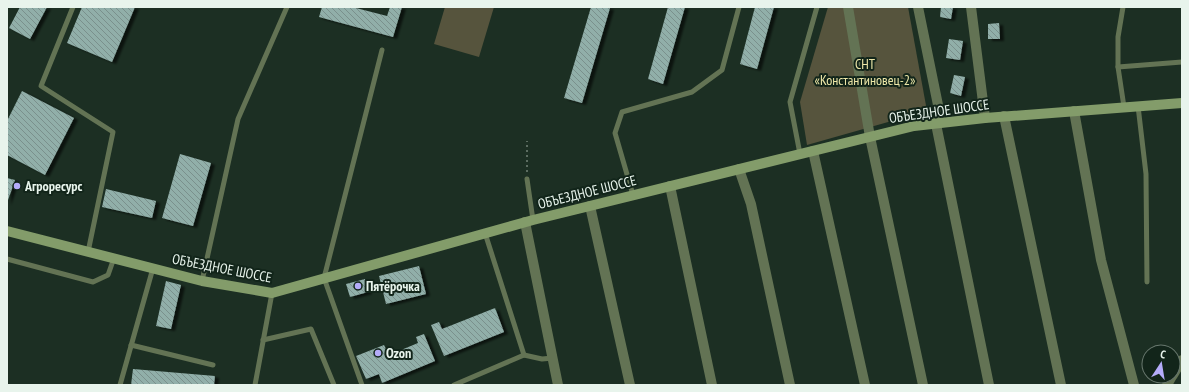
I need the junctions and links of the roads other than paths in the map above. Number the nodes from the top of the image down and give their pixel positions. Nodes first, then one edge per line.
1 (73, 7) edge
2 (287, 7) edge
3 (739, 7) edge
4 (817, 7) edge
5 (848, 7) edge
6 (918, 7) edge
7 (972, 7) edge
8 (1123, 7) edge
9 (382, 50) dead end
10 (1182, 62) edge
11 (1118, 67) junction
12 (1182, 103) edge
13 (1138, 106) junction
14 (1124, 107) junction
15 (1074, 111) junction
16 (1004, 116) junction
17 (984, 118) junction
18 (936, 124) junction
19 (870, 137) junction
20 (814, 151) junction
21 (800, 154) junction
22 (739, 169) junction
23 (527, 179) road end
24 (670, 186) junction
25 (633, 195) junction
26 (590, 206) junction
27 (529, 221) junction
28 (7, 231) edge
29 (485, 233) junction
30 (88, 252) junction
31 (114, 258) junction
32 (7, 259) edge
33 (153, 268) junction
34 (324, 278) junction
35 (202, 281) junction
36 (1147, 282) dead end
37 (272, 293) junction
38 (263, 340) junction
39 (131, 345) junction
40 (524, 355) junction
41 (553, 358) junction
42 (213, 364) dead end
43 (120, 385) edge
44 (255, 385) edge
45 (334, 385) edge
46 (362, 385) edge
47 (454, 385) edge
48 (558, 385) edge
49 (630, 385) edge
50 (712, 385) edge
51 (790, 385) edge
52 (864, 385) edge
53 (923, 385) edge
54 (989, 385) edge
55 (1061, 385) edge
56 (1134, 385) edge

1 - 30 lane
2 - 35 lane
3 - 25 lane
4 - 21 lane
5 - 19 street
6 - 18 street
7 - 17 street
8 - 11 lane
9 - 34 lane
10 - 11 lane
11 - 14 lane
12 - 13 main road, ОБЪЕЗДНОЕ ШОССЕ
13 - 14 main road, ОБЪЕЗДНОЕ ШОССЕ
13 - 36 lane
14 - 15 main road, ОБЪЕЗДНОЕ ШОССЕ
15 - 16 main road, ОБЪЕЗДНОЕ ШОССЕ
15 - 56 street
16 - 17 main road, ОБЪЕЗДНОЕ ШОССЕ
16 - 55 street
17 - 18 main road, ОБЪЕЗДНОЕ ШОССЕ
18 - 19 main road, ОБЪЕЗДНОЕ ШОССЕ
18 - 54 street
19 - 20 main road, ОБЪЕЗДНОЕ ШОССЕ
19 - 53 street
20 - 21 main road, ОБЪЕЗДНОЕ ШОССЕ
20 - 52 street
21 - 22 main road, ОБЪЕЗДНОЕ ШОССЕ
22 - 24 main road, ОБЪЕЗДНОЕ ШОССЕ
22 - 51 street
23 - 27 lane
24 - 25 main road, ОБЪЕЗДНОЕ ШОССЕ
24 - 50 street
25 - 26 main road, ОБЪЕЗДНОЕ ШОССЕ
26 - 27 main road, ОБЪЕЗДНОЕ ШОССЕ
26 - 49 street
27 - 29 main road, ОБЪЕЗДНОЕ ШОССЕ
27 - 41 street
28 - 30 main road, ОБЪЕЗДНОЕ ШОССЕ
29 - 34 main road, ОБЪЕЗДНОЕ ШОССЕ
29 - 40 lane
30 - 31 main road, ОБЪЕЗДНОЕ ШОССЕ
31 - 32 lane
31 - 33 main road, ОБЪЕЗДНОЕ ШОССЕ
33 - 35 main road, ОБЪЕЗДНОЕ ШОССЕ
33 - 39 lane
34 - 37 main road, ОБЪЕЗДНОЕ ШОССЕ
34 - 46 lane
35 - 37 main road, ОБЪЕЗДНОЕ ШОССЕ
37 - 38 lane
38 - 44 lane
38 - 45 lane
39 - 42 lane
39 - 43 lane
40 - 41 lane
40 - 47 lane
41 - 48 street

